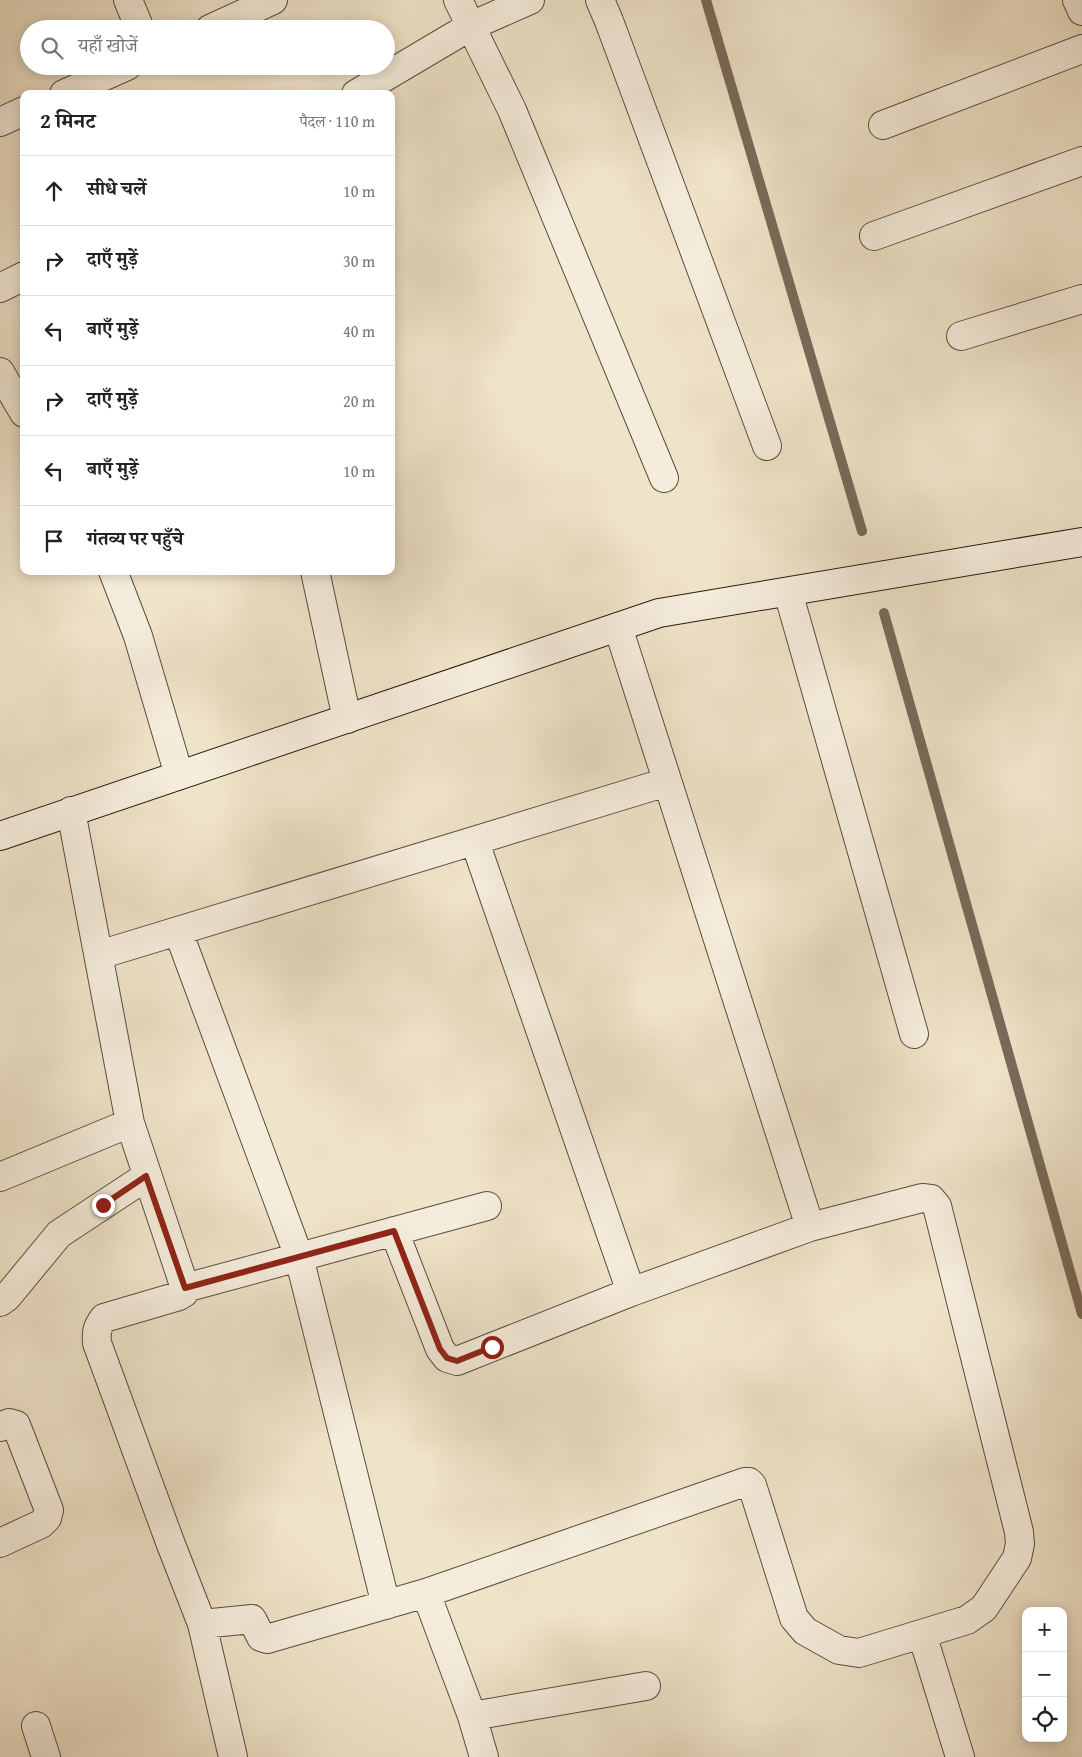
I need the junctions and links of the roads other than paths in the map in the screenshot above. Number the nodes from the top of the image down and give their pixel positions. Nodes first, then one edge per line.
1 (128, 0) edge
2 (274, 0) edge
3 (458, 0) edge
4 (530, 0) edge
5 (600, 0) edge
6 (1077, 0) edge
7 (1082, 11) edge
8 (136, 20) edge
9 (230, 20) edge
10 (471, 26) junction
11 (1082, 49) edge
12 (395, 71) edge
13 (107, 75) edge
14 (388, 75) edge
15 (73, 90) edge
16 (363, 90) edge
17 (20, 113) edge
18 (0, 122) edge
19 (883, 125) dead end
20 (1082, 161) edge
21 (874, 236) dead end
22 (20, 278) edge
23 (0, 288) edge
24 (1082, 299) edge
25 (961, 336) dead end
26 (0, 372) edge
27 (20, 406) edge
28 (767, 446) dead end
29 (664, 478) dead end
30 (1082, 542) edge
31 (115, 575) edge
32 (316, 575) edge
33 (788, 592) junction
34 (618, 627) junction
35 (347, 719) junction
36 (179, 775) junction
37 (667, 782) junction
38 (72, 812) junction
39 (0, 836) edge
40 (475, 842) junction
41 (178, 931) junction
42 (99, 955) junction
43 (914, 1034) dead end
44 (130, 1123) junction
45 (146, 1176) junction
46 (0, 1177) edge
47 (487, 1206) dead end
48 (810, 1226) junction
49 (394, 1231) junction
50 (299, 1257) junction
51 (185, 1288) junction
52 (631, 1292) junction
53 (0, 1302) edge
54 (0, 1427) edge
55 (0, 1543) edge
56 (426, 1593) junction
57 (386, 1605) junction
58 (202, 1624) junction
59 (922, 1634) junction
60 (646, 1686) dead end
61 (472, 1716) junction
62 (36, 1726) dead end
63 (46, 1757) edge
64 (233, 1757) edge
65 (484, 1757) edge
66 (960, 1757) edge

1 - 8 street
2 - 9 street
3 - 10 street
4 - 10 street
5 - 28 street
6 - 7 street
10 - 12 street
10 - 29 street
11 - 19 street
13 - 15 street
14 - 16 street
17 - 18 street
20 - 21 street
22 - 23 street
24 - 25 street
26 - 27 street
30 - 33 street
31 - 36 street
32 - 35 street
33 - 34 street
33 - 43 street
34 - 35 street
34 - 37 street
35 - 36 street
36 - 38 street
37 - 40 street
37 - 48 street
38 - 39 street
38 - 42 street
40 - 41 street
40 - 52 street
41 - 42 street
41 - 50 street
42 - 44 street
44 - 45 street
44 - 46 street
45 - 51 street
45 - 53 street
47 - 49 street
48 - 52 street
48 - 59 street
49 - 50 street
49 - 52 street
50 - 51 street
50 - 57 street
51 - 58 street
54 - 55 street
56 - 57 street
56 - 59 street
56 - 61 street
57 - 58 street
58 - 64 street
59 - 66 street
60 - 61 street
61 - 65 street
62 - 63 street

